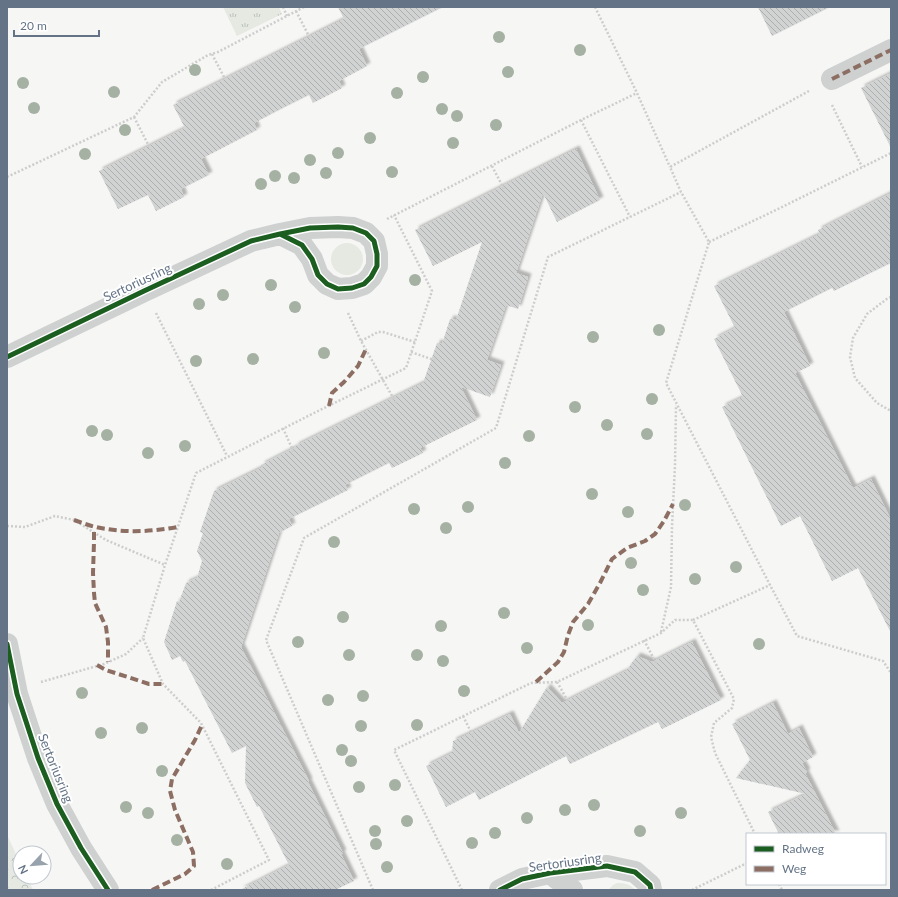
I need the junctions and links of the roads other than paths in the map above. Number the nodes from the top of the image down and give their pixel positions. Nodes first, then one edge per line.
1 (891, 50) edge
2 (827, 82) road end
3 (280, 234) junction
4 (7, 357) edge
5 (7, 644) edge
6 (550, 873) junction
7 (108, 890) edge
8 (500, 890) edge
9 (572, 890) edge
10 (651, 890) edge

1 - 2 street
3 - 3 street, Sertoriusring
3 - 4 street, Sertoriusring
5 - 7 street, Sertoriusring
6 - 8 street, Sertoriusring
6 - 9 street, Sertoriusring
6 - 10 street, Sertoriusring

